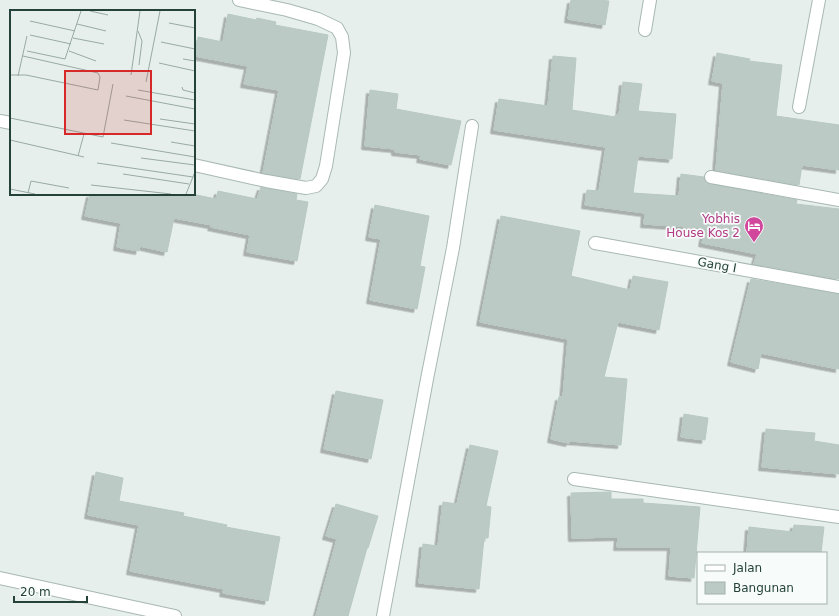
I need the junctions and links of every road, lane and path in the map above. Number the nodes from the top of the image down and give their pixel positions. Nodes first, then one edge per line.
1 (239, 0) edge
2 (650, 0) edge
3 (819, 0) edge
4 (645, 30) dead end
5 (799, 106) dead end
6 (0, 120) edge
7 (10, 123) edge
8 (472, 126) dead end
9 (195, 165) edge
10 (711, 177) dead end
11 (839, 200) edge
12 (596, 242) dead end
13 (839, 287) edge
14 (574, 479) dead end
15 (839, 517) edge
16 (0, 578) edge
17 (176, 616) edge
18 (383, 616) edge

1 - 9 street
2 - 4 street
3 - 5 street
6 - 7 street
8 - 18 street
10 - 11 street
12 - 13 street, Gang I
14 - 15 street
16 - 17 street

